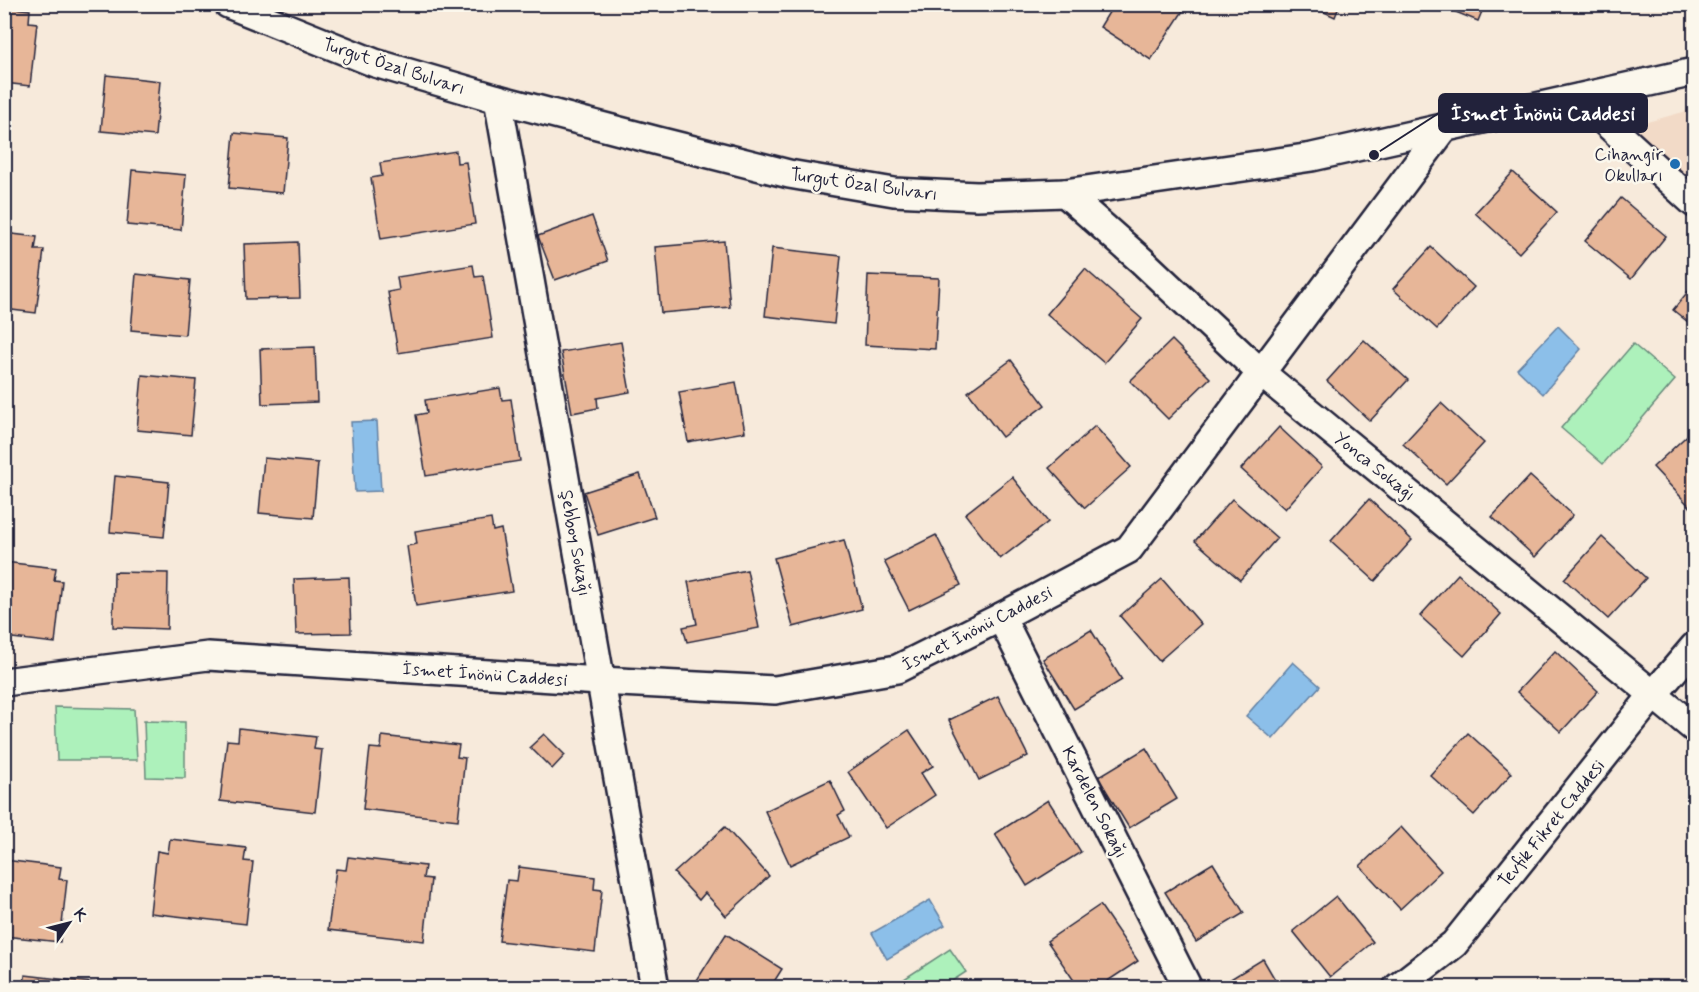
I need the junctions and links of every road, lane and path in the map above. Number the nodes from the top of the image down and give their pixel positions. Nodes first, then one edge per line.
1 (228, 4) edge
2 (1695, 72) edge
3 (1579, 98) junction
4 (498, 99) junction
5 (1445, 127) junction
6 (1065, 193) junction
7 (1695, 203) edge
8 (1260, 372) junction
9 (1001, 617) junction
10 (1695, 647) edge
11 (600, 681) junction
12 (4, 682) edge
13 (1653, 695) junction
14 (1695, 728) edge
15 (655, 987) edge
16 (1188, 987) edge
17 (1396, 987) edge

1 - 4 street, Turgut Özal Bulvarı
2 - 3 street, Turgut Özal Bulvarı
3 - 5 street, Turgut Özal Bulvarı
3 - 7 street
4 - 6 street, Turgut Özal Bulvarı
4 - 11 street, Şebboy Sokağı
5 - 6 street, Turgut Özal Bulvarı
5 - 8 street, İsmet İnönü Caddesi
6 - 8 street, Yonca Sokağı
8 - 9 street, İsmet İnönü Caddesi
8 - 13 street, Yonca Sokağı
9 - 11 street, İsmet İnönü Caddesi
9 - 16 street, Kardelen Sokağı
10 - 13 street, Tevfik Fikret Caddesi
11 - 12 street, İsmet İnönü Caddesi
11 - 15 street, Şebboy Sokağı
13 - 14 street, Yonca Sokağı
13 - 17 street, Tevfik Fikret Caddesi

